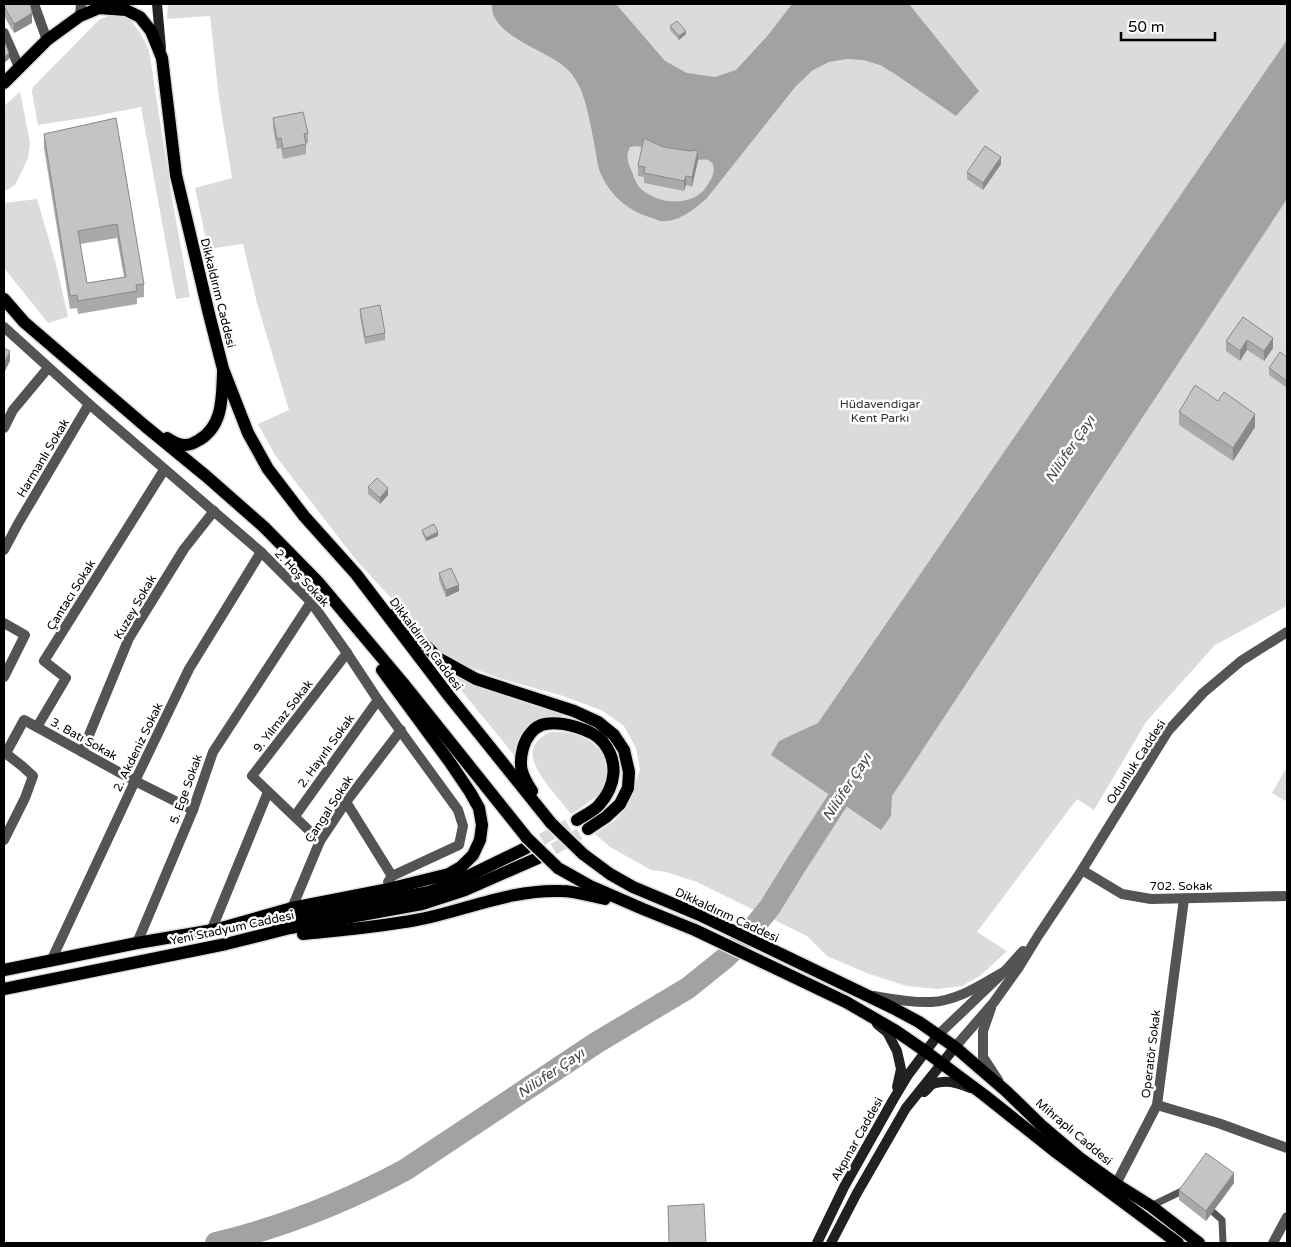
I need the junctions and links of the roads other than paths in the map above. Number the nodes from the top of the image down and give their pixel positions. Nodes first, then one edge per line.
1 (34, 4) edge
2 (90, 4) edge
3 (157, 4) edge
4 (81, 10) edge
5 (4, 33) edge
6 (47, 40) junction
7 (162, 58) junction
8 (19, 67) junction
9 (4, 83) edge
10 (4, 299) edge
11 (4, 328) edge
12 (48, 368) junction
13 (223, 369) junction
14 (89, 404) junction
15 (8, 408) edge
16 (145, 426) junction
17 (4, 428) edge
18 (164, 470) junction
19 (214, 511) junction
20 (4, 550) edge
21 (261, 552) junction
22 (356, 574) junction
23 (311, 602) junction
24 (4, 623) edge
25 (353, 623) junction
26 (1287, 632) edge
27 (347, 653) junction
28 (4, 677) edge
29 (378, 700) junction
30 (38, 728) junction
31 (401, 730) junction
32 (82, 752) junction
33 (5, 753) edge
34 (135, 781) junction
35 (268, 792) junction
36 (346, 802) junction
37 (193, 810) junction
38 (295, 816) junction
39 (577, 820) tunnel mouth
40 (551, 824) junction
41 (588, 829) tunnel mouth
42 (4, 840) edge
43 (320, 841) junction
44 (526, 843) junction
45 (538, 858) tunnel mouth
46 (1082, 870) junction
47 (392, 876) junction
48 (384, 890) junction
49 (1287, 896) edge
50 (1184, 899) junction
51 (292, 908) junction
52 (643, 909) junction
53 (211, 931) junction
54 (1038, 936) junction
55 (137, 944) junction
56 (226, 944) junction
57 (51, 961) junction
58 (4, 970) edge
59 (1005, 970) junction
60 (4, 989) edge
61 (866, 995) junction
62 (846, 1002) junction
63 (994, 1002) junction
64 (938, 1035) junction
65 (955, 1046) junction
66 (925, 1051) junction
67 (941, 1063) junction
68 (1006, 1091) junction
69 (984, 1095) junction
70 (893, 1100) junction
71 (1157, 1105) junction
72 (906, 1108) junction
73 (1287, 1148) edge
74 (1116, 1184) junction
75 (1185, 1191) edge
76 (1151, 1206) junction
77 (1213, 1212) edge
78 (1287, 1217) edge
79 (817, 1243) edge
80 (831, 1243) edge
81 (1178, 1243) edge
82 (1199, 1243) edge
83 (1223, 1243) edge
84 (1272, 1243) edge

1 - 6 street
2 - 4 main road
3 - 7 main road
4 - 6 main road, Dikkaldırım Caddesi
4 - 7 main road, Dikkaldırım Caddesi
5 - 8 street
6 - 8 main road, Dikkaldırım Caddesi
7 - 13 main road, Dikkaldırım Caddesi
8 - 9 main road, Dikkaldırım Caddesi
10 - 16 main road
11 - 12 street, 2. Hoş Sokak
12 - 14 street, 2. Hoş Sokak
12 - 15 street
13 - 16 main road
13 - 22 main road, Dikkaldırım Caddesi
14 - 18 street, 2. Hoş Sokak
14 - 20 street, Harmanlı Sokak
15 - 17 street
16 - 25 main road
18 - 19 street, 2. Hoş Sokak
18 - 30 street, Çantacı Sokak
19 - 21 street, 2. Hoş Sokak
19 - 32 street, Kuzey Sokak
21 - 23 street, 2. Hoş Sokak
21 - 34 street, 2. Akdeniz Sokak
22 - 40 main road, Dikkaldırım Caddesi
22 - 41 main road
23 - 27 street, 2. Hoş Sokak
23 - 37 street, 5. Ege Sokak
24 - 28 street
25 - 44 main road
25 - 48 main road
26 - 46 street, Odunluk Caddesi
27 - 29 street, 2. Hoş Sokak
27 - 35 street, 9. Yılmaz Sokak
29 - 31 street, 2. Hoş Sokak
29 - 38 street, 2. Hayırlı Sokak
30 - 32 street, 3. Batı Sokak
30 - 33 street, 3. Batı Sokak
31 - 36 street, Çangal Sokak
31 - 47 street, 2. Hoş Sokak
32 - 34 street, 3. Batı Sokak
33 - 42 street
34 - 37 street, 3. Batı Sokak
34 - 57 street, 2. Akdeniz Sokak
35 - 38 street, 9. Yılmaz Sokak
35 - 53 street
36 - 43 street, Çangal Sokak
36 - 47 street
37 - 55 street, 5. Ege Sokak
38 - 43 street, 9. Yılmaz Sokak
39 - 40 main road
40 - 61 main road, Dikkaldırım Caddesi, bridge
43 - 51 street, Çangal Sokak
44 - 52 main road, bridge
44 - 53 main road, Yeni Stadyum Caddesi
45 - 56 main road, Yeni Stadyum Caddesi
46 - 50 street, 702. Sokak
46 - 54 street, Odunluk Caddesi
47 - 48 street
48 - 51 main road
49 - 50 street, 702. Sokak
50 - 71 street, Operatör Sokak
51 - 53 main road
52 - 56 main road
52 - 62 main road
53 - 55 main road, Yeni Stadyum Caddesi
54 - 59 street
54 - 63 street
55 - 57 main road, Yeni Stadyum Caddesi
56 - 60 main road, Yeni Stadyum Caddesi
57 - 58 main road, Yeni Stadyum Caddesi
59 - 61 street
59 - 64 street
61 - 64 main road, Dikkaldırım Caddesi
62 - 66 main road
62 - 70 main road
63 - 65 street
63 - 68 street
64 - 65 main road, Mihraplı Caddesi
64 - 66 main road, Akpınar Caddesi
65 - 67 main road, Akpınar Caddesi
65 - 68 main road, Mihraplı Caddesi
66 - 67 main road, Mihraplı Caddesi
66 - 70 main road, Akpınar Caddesi
67 - 69 main road, Mihraplı Caddesi
67 - 72 main road, Akpınar Caddesi
68 - 74 main road, Mihraplı Caddesi
69 - 72 main road
69 - 81 main road, Mihraplı Caddesi
70 - 79 main road, Akpınar Caddesi
71 - 73 street, Operatör Sokak
71 - 74 street
72 - 80 main road, Akpınar Caddesi
74 - 76 main road, Mihraplı Caddesi
75 - 76 lane
76 - 82 main road, Mihraplı Caddesi
77 - 83 lane
78 - 84 street

